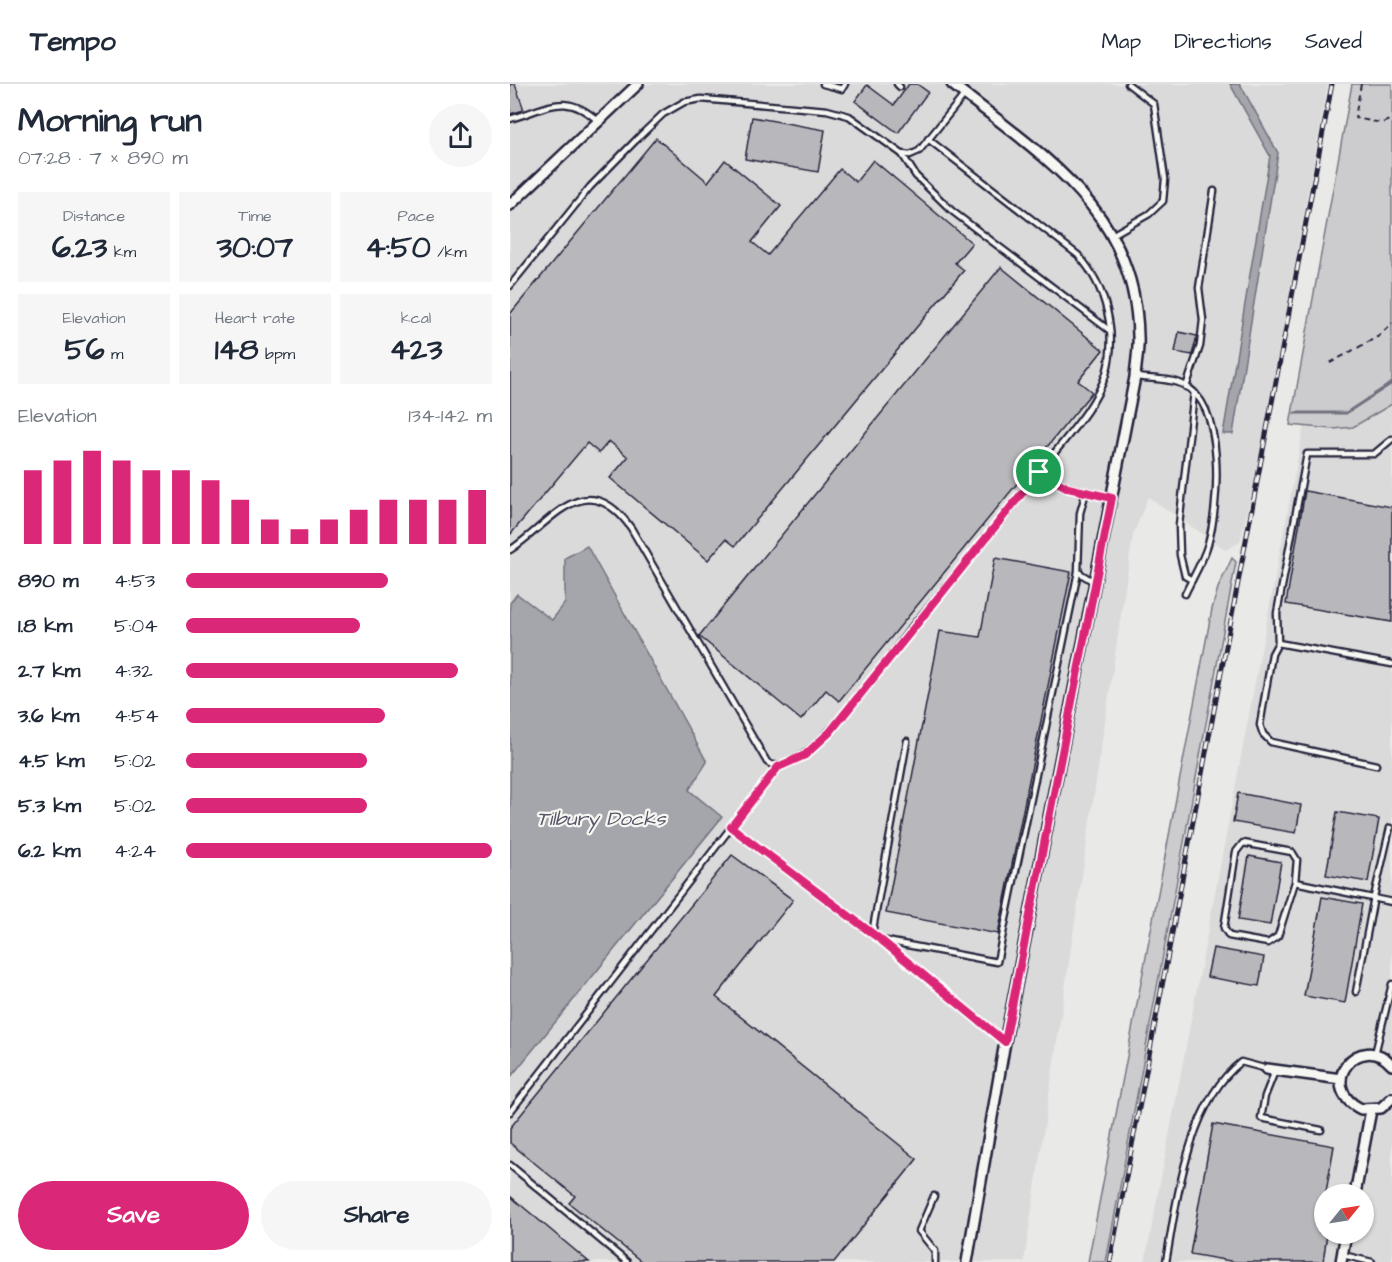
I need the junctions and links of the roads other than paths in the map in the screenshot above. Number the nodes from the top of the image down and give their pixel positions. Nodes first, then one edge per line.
1 (638, 84) edge
2 (823, 84) edge
3 (845, 84) edge
4 (952, 84) edge
5 (1128, 84) edge
6 (965, 94) junction
7 (510, 119) edge
8 (598, 121) junction
9 (928, 139) junction
10 (902, 154) junction
11 (1214, 191) dead end
12 (510, 205) edge
13 (1112, 235) junction
14 (510, 286) edge
15 (1109, 330) junction
16 (1135, 377) junction
17 (1186, 387) junction
18 (1194, 392) junction
19 (1392, 440) edge
20 (1039, 472) junction
21 (1086, 492) junction
22 (1112, 498) junction
23 (510, 550) edge
24 (1078, 572) junction
25 (1192, 580) junction
26 (1096, 583) junction
27 (1185, 594) dead end
28 (1278, 643) junction
29 (1392, 664) edge
30 (907, 741) dead end
31 (1376, 765) dead end
32 (778, 767) junction
33 (731, 827) junction
34 (1390, 828) dead end
35 (1295, 882) junction
36 (1374, 897) junction
37 (1392, 902) edge
38 (872, 934) junction
39 (881, 940) junction
40 (1392, 984) edge
41 (1356, 992) dead end
42 (1005, 1042) junction
43 (1375, 1054) junction
44 (1392, 1065) edge
45 (1271, 1070) junction
46 (1341, 1079) junction
47 (1392, 1098) edge
48 (1371, 1110) junction
49 (510, 1112) edge
50 (1321, 1130) dead end
51 (510, 1165) edge
52 (1357, 1184) edge
53 (934, 1196) dead end
54 (1341, 1258) edge
55 (627, 1262) edge
56 (934, 1262) edge
57 (967, 1262) edge
58 (1166, 1262) edge
59 (1372, 1262) edge

1 - 8 street
2 - 3 lane
4 - 6 street
5 - 13 lane
6 - 9 lane
6 - 13 street
7 - 8 lane
8 - 12 street
9 - 10 lane
9 - 15 lane
10 - 14 lane
10 - 15 lane
11 - 17 lane
13 - 16 street
15 - 20 lane
16 - 17 lane
16 - 22 street
17 - 18 lane
18 - 25 lane
18 - 25 lane
19 - 28 lane
20 - 21 lane
20 - 32 lane
21 - 22 lane
21 - 24 lane
22 - 26 street
23 - 32 lane
24 - 26 lane
24 - 39 lane
25 - 27 lane
26 - 42 street
28 - 29 lane
28 - 31 lane
30 - 38 lane
32 - 33 lane
33 - 38 lane
33 - 49 lane
34 - 36 lane
35 - 35 lane
35 - 36 lane
36 - 37 lane
36 - 41 lane
38 - 39 lane
39 - 42 lane
40 - 43 lane
42 - 57 street
43 - 44 street
43 - 46 street
45 - 46 street
45 - 50 lane
45 - 58 lane
46 - 48 street
47 - 48 street
48 - 52 street
51 - 55 lane
53 - 56 lane
54 - 59 lane

